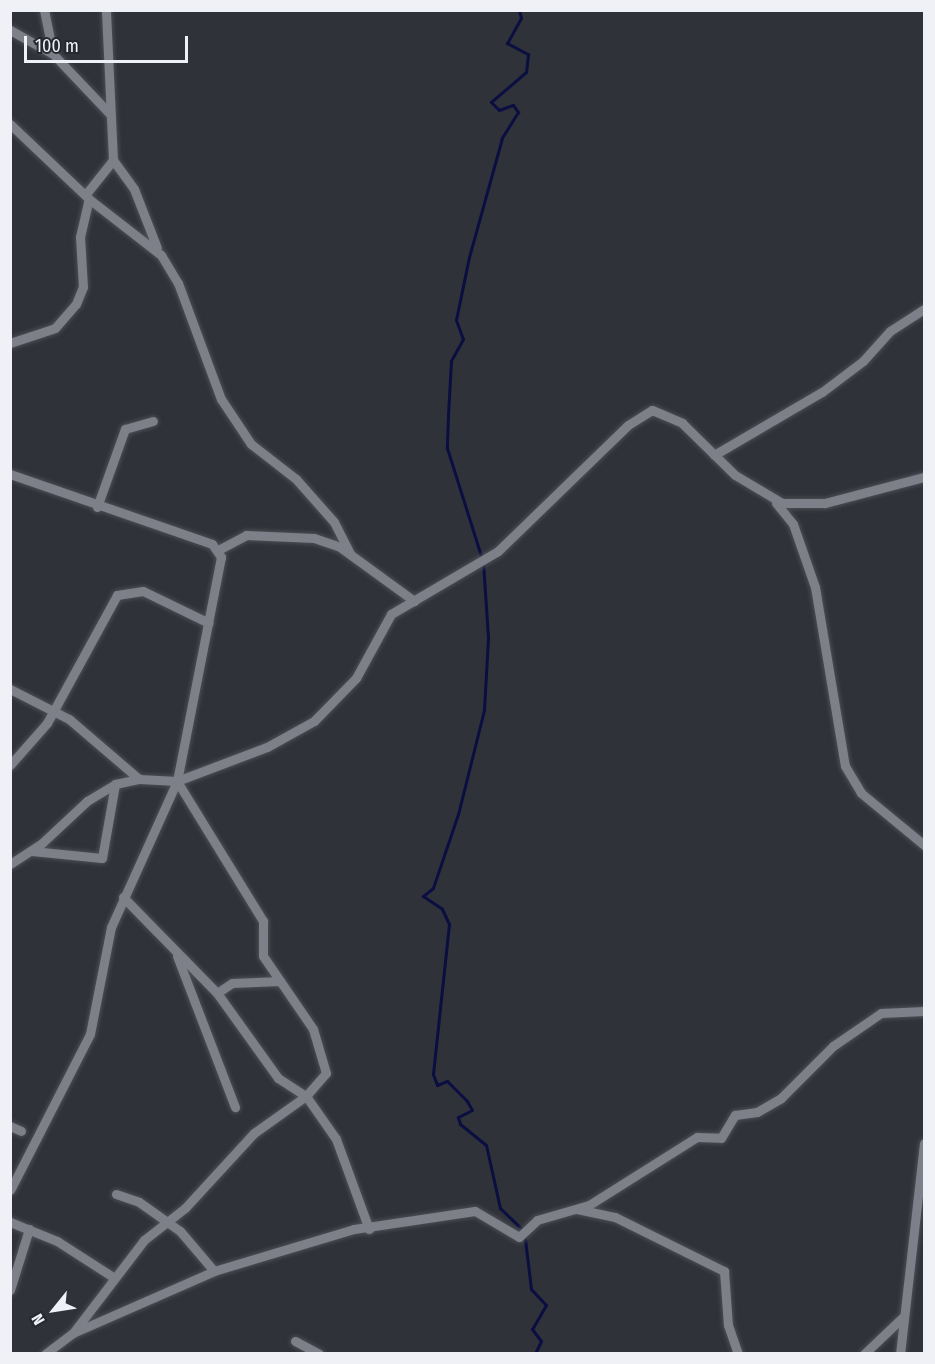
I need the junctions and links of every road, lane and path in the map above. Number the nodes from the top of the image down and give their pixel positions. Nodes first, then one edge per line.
1 (44, 10) edge
2 (106, 10) edge
3 (10, 30) edge
4 (53, 54) junction
5 (110, 114) junction
6 (10, 124) edge
7 (113, 160) junction
8 (87, 197) junction
9 (161, 255) junction
10 (924, 309) edge
11 (10, 343) edge
12 (153, 421) dead end
13 (714, 455) junction
14 (10, 474) edge
15 (924, 477) edge
16 (768, 498) junction
17 (97, 507) junction
18 (220, 549) junction
19 (350, 553) junction
20 (414, 601) junction
21 (209, 623) junction
22 (10, 689) edge
23 (51, 711) junction
24 (10, 765) edge
25 (139, 779) junction
26 (177, 781) junction
27 (115, 784) junction
28 (924, 845) edge
29 (32, 851) junction
30 (10, 864) edge
31 (123, 897) junction
32 (175, 951) junction
33 (280, 981) junction
34 (217, 993) junction
35 (924, 1011) edge
36 (306, 1096) junction
37 (235, 1107) dead end
38 (10, 1126) edge
39 (21, 1131) dead end
40 (924, 1143) edge
41 (10, 1190) edge
42 (116, 1194) dead end
43 (576, 1209) junction
44 (10, 1222) edge
45 (166, 1222) junction
46 (29, 1229) junction
47 (369, 1229) junction
48 (214, 1271) junction
49 (113, 1277) junction
50 (10, 1290) edge
51 (903, 1317) junction
52 (73, 1333) junction
53 (295, 1341) dead end
54 (49, 1352) edge
55 (319, 1353) edge
56 (738, 1353) edge
57 (864, 1353) edge
58 (900, 1353) edge

1 - 4 street
2 - 5 street
3 - 4 street
4 - 5 street
5 - 7 street
6 - 8 street
7 - 8 street
7 - 9 street
8 - 9 street
8 - 11 street
9 - 19 street
10 - 13 street
12 - 17 street
13 - 16 street
13 - 20 street
14 - 17 street
15 - 16 street
16 - 28 street
17 - 18 street
18 - 19 street
18 - 21 street
19 - 20 street
20 - 26 street
21 - 23 street
21 - 26 street
22 - 23 street
23 - 24 street
23 - 25 street
25 - 26 street
25 - 27 street
26 - 31 street
26 - 33 street
27 - 29 street
27 - 29 street
29 - 30 street
31 - 32 street
31 - 41 street
32 - 34 street
32 - 37 street
33 - 34 street
33 - 36 street
34 - 36 street
35 - 43 street
36 - 45 street
36 - 47 street
38 - 39 street
40 - 51 street
42 - 45 street
43 - 47 street
43 - 56 street
44 - 46 street
45 - 48 street
45 - 49 street
46 - 49 street
46 - 50 street
47 - 48 street
48 - 52 street
49 - 52 street
51 - 57 street
51 - 58 street
52 - 54 street
53 - 55 street

